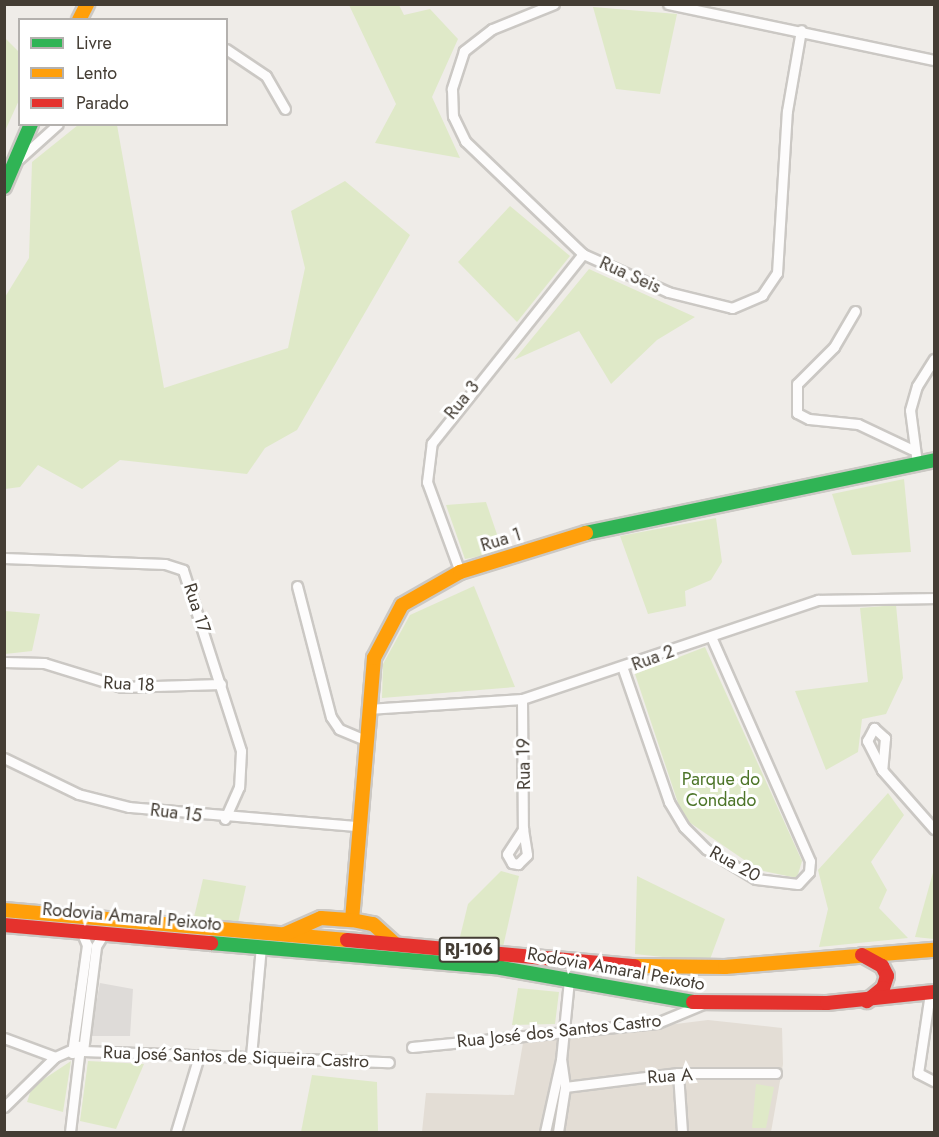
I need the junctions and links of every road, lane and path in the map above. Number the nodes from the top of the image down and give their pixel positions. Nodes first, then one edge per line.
1 (87, 4) edge
2 (554, 4) edge
3 (668, 4) edge
4 (80, 18) edge
5 (801, 30) junction
6 (228, 50) edge
7 (934, 60) edge
8 (285, 109) dead end
9 (30, 126) edge
10 (56, 126) edge
11 (15, 163) junction
12 (4, 187) edge
13 (583, 254) junction
14 (855, 311) dead end
15 (934, 359) edge
16 (911, 449) junction
17 (934, 460) edge
18 (917, 463) junction
19 (4, 558) edge
20 (460, 572) junction
21 (297, 586) dead end
22 (934, 598) edge
23 (711, 637) junction
24 (4, 662) edge
25 (623, 669) junction
26 (221, 684) junction
27 (522, 699) junction
28 (368, 710) junction
29 (367, 741) junction
30 (4, 758) edge
31 (882, 770) dead end
32 (225, 819) junction
33 (357, 826) junction
34 (523, 829) dead end
35 (934, 829) edge
36 (4, 910) edge
37 (352, 920) junction
38 (4, 925) edge
39 (81, 931) junction
40 (104, 933) junction
41 (285, 934) junction
42 (394, 944) junction
43 (261, 946) junction
44 (934, 950) edge
45 (862, 955) junction
46 (569, 980) junction
47 (932, 993) edge
48 (867, 1001) junction
49 (702, 1004) junction
50 (563, 1029) junction
51 (4, 1038) edge
52 (412, 1047) dead end
53 (78, 1050) junction
54 (199, 1056) junction
55 (251, 1056) junction
56 (55, 1057) junction
57 (561, 1060) junction
58 (389, 1062) dead end
59 (678, 1073) junction
60 (776, 1073) dead end
61 (934, 1081) edge
62 (565, 1087) junction
63 (4, 1107) edge
64 (70, 1132) edge
65 (176, 1132) edge
66 (545, 1132) edge
67 (558, 1132) edge
68 (682, 1132) edge

1 - 4 main road
2 - 13 street, Rua Seis
3 - 5 street
5 - 7 street
5 - 13 street, Rua Seis
6 - 8 street
9 - 11 main road
10 - 11 street
11 - 12 main road
13 - 20 street, Rua 3
14 - 16 street
15 - 16 street
16 - 18 street
17 - 18 main road, Rua 1
18 - 20 main road, Rua 1
19 - 26 street, Rua 17
20 - 28 main road, Rua 1
21 - 29 street
22 - 23 street, Rua 2
23 - 25 street, Rua 2
23 - 25 street, Rua 20
24 - 26 street, Rua 18
25 - 27 street, Rua 2
26 - 32 street, Rua 17
27 - 28 street, Rua 2
27 - 34 street, Rua 19
28 - 29 main road, Rua 1
29 - 33 main road, Rua 1
30 - 32 street, Rua 15
31 - 35 street
32 - 33 street, Rua 15
33 - 37 main road, Rua 1
36 - 41 main road, Rodovia Amaral Peixoto / RJ-106
37 - 41 main road
37 - 42 main road
38 - 39 main road, Rodovia Amaral Peixoto / RJ-106
39 - 40 main road, Rodovia Amaral Peixoto / RJ-106
39 - 53 street
40 - 43 main road, Rodovia Amaral Peixoto / RJ-106
40 - 53 street
41 - 42 main road, Rodovia Amaral Peixoto / RJ-106
42 - 45 main road, Rodovia Amaral Peixoto / RJ-106
43 - 46 main road, Rodovia Amaral Peixoto / RJ-106
43 - 55 street
44 - 45 main road, Rodovia Amaral Peixoto / RJ-106
45 - 48 main road
46 - 49 main road, Rodovia Amaral Peixoto / RJ-106
46 - 50 street
47 - 48 main road, Rodovia Amaral Peixoto / RJ-106
47 - 61 street
48 - 49 main road, Rodovia Amaral Peixoto / RJ-106
49 - 50 street, Rua José dos Santos Castro
50 - 52 street, Rua José dos Santos Castro
50 - 57 street
51 - 56 street
53 - 54 street, Rua José Santos de Siqueira Castro
53 - 56 street
53 - 64 street
54 - 55 street, Rua José Santos de Siqueira Castro
54 - 65 street
55 - 58 street, Rua José Santos de Siqueira Castro
56 - 63 street
57 - 62 street
57 - 66 street
59 - 60 street, Rua A
59 - 62 street, Rua A
59 - 68 street
62 - 67 street

